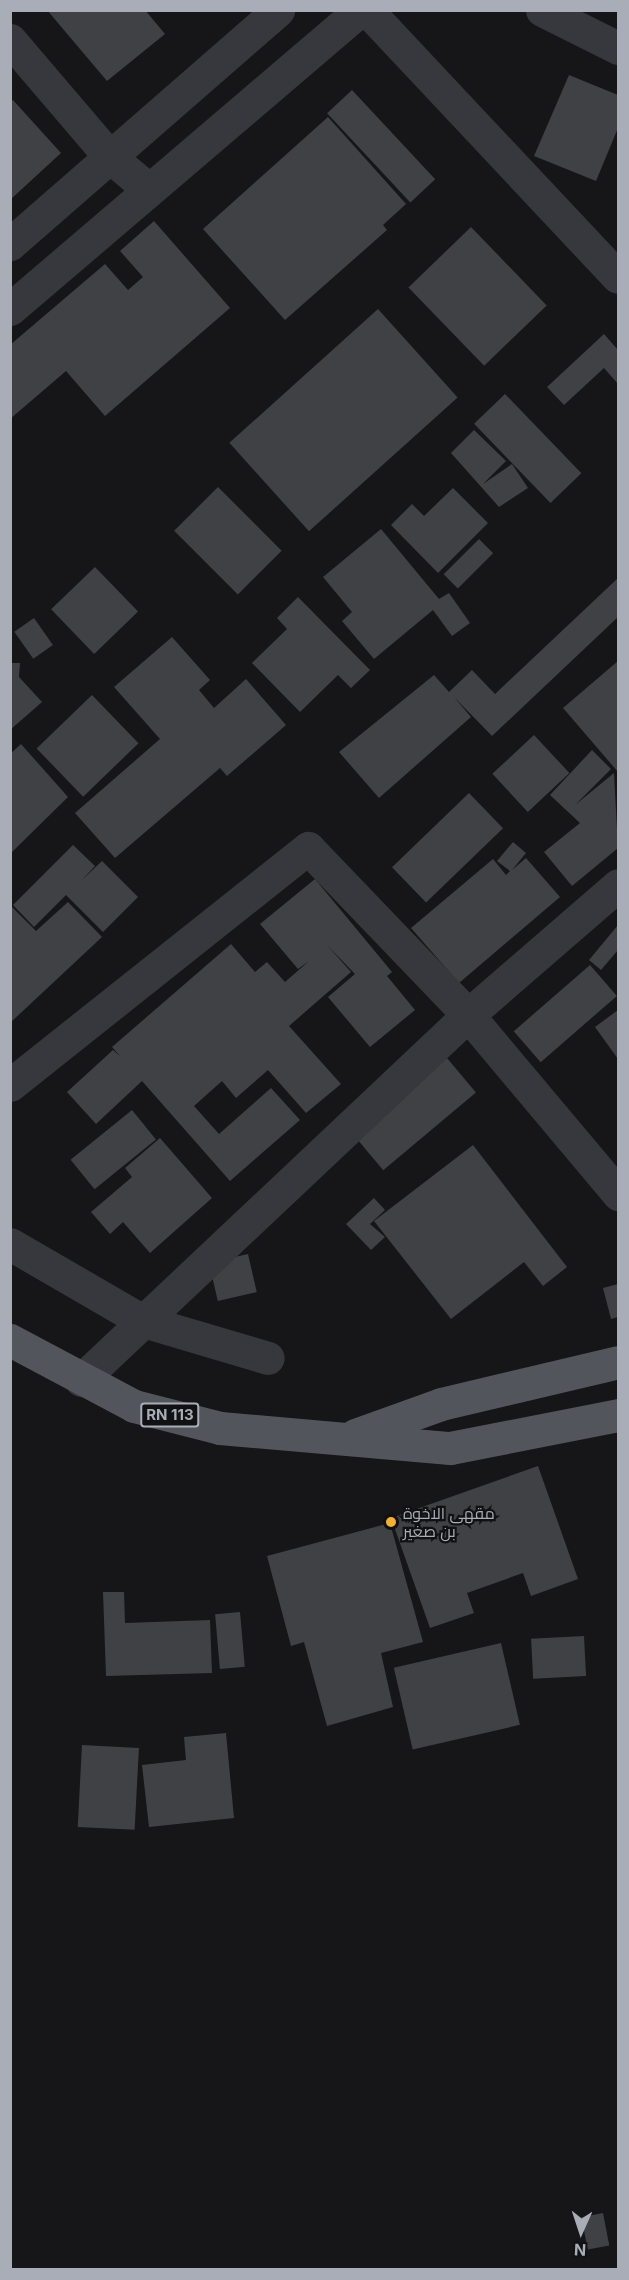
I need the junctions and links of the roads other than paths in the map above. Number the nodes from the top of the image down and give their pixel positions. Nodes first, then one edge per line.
1 (278, 10) edge
2 (360, 10) edge
3 (367, 10) edge
4 (542, 10) edge
5 (10, 40) edge
6 (618, 48) edge
7 (109, 156) junction
8 (147, 188) junction
9 (10, 244) edge
10 (618, 277) edge
11 (10, 309) edge
12 (618, 885) edge
13 (468, 1015) junction
14 (10, 1084) edge
15 (618, 1194) edge
16 (10, 1244) edge
17 (143, 1321) junction
18 (10, 1340) edge
19 (268, 1358) dead end
20 (618, 1362) edge
21 (81, 1380) junction
22 (618, 1415) edge
23 (345, 1438) junction

1 - 7 street
2 - 8 street
3 - 10 street
4 - 6 street
5 - 7 street
7 - 8 street
7 - 9 street
8 - 11 street
12 - 13 street
13 - 14 street
13 - 15 street
13 - 17 street
16 - 17 street
17 - 19 street
17 - 21 street
18 - 21 main road, RN 113
20 - 23 main road, RN 113
21 - 23 main road, RN 113
22 - 23 main road, RN 113

